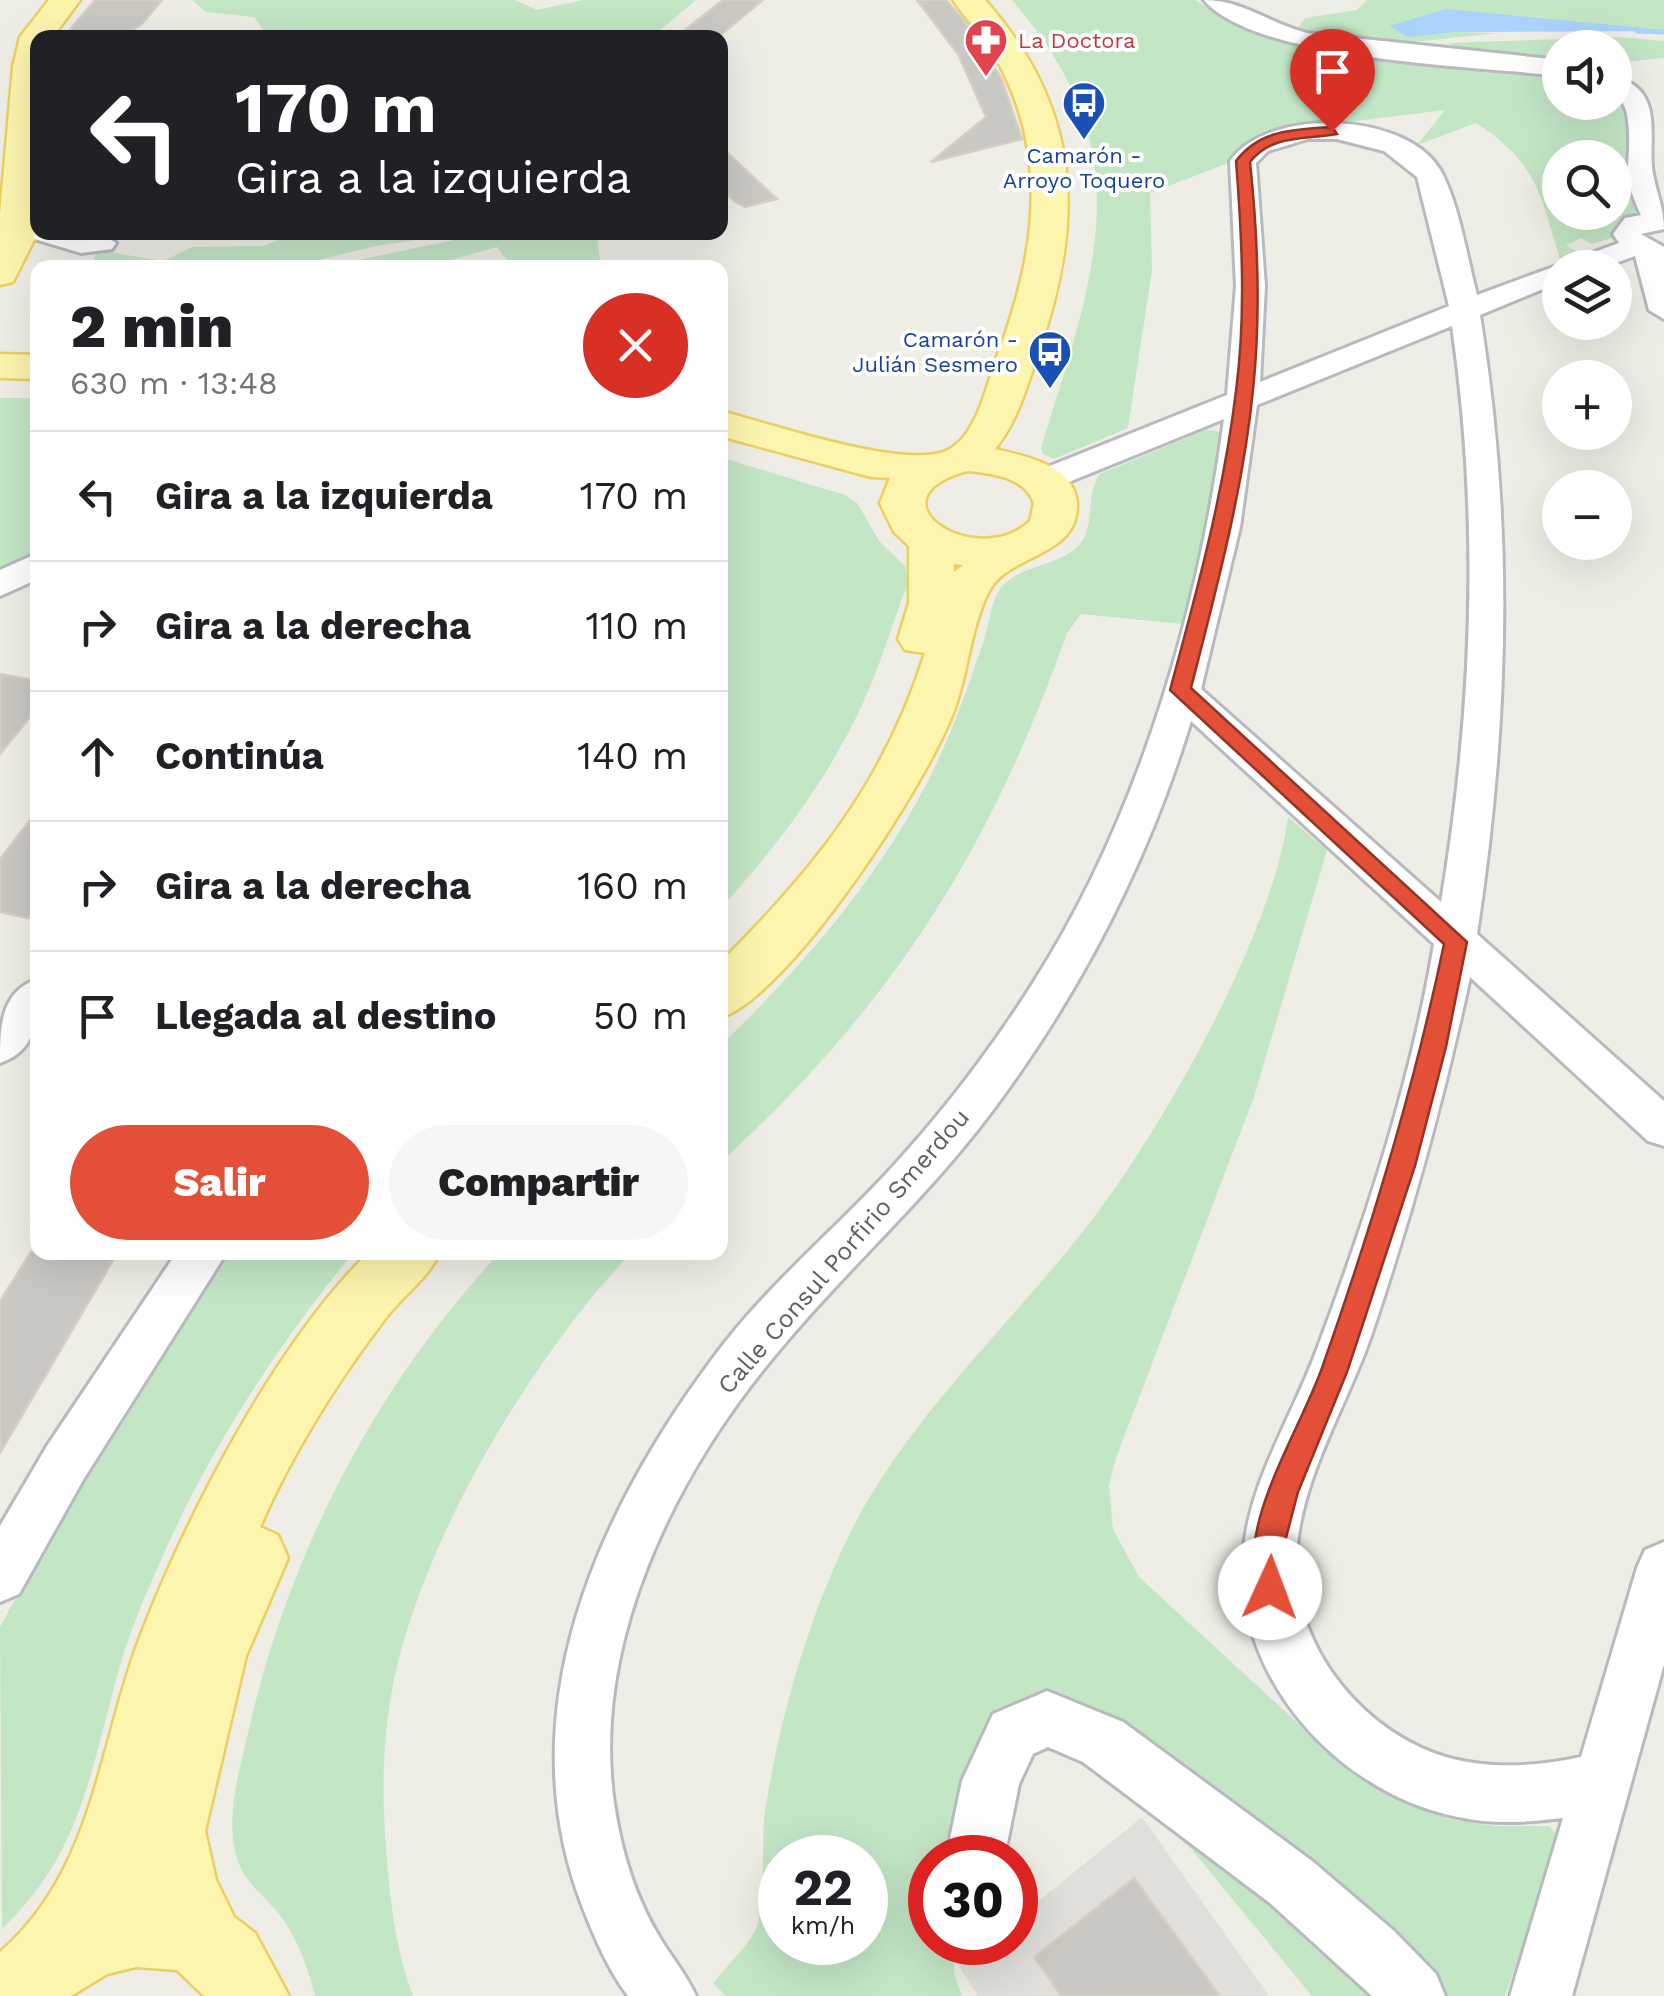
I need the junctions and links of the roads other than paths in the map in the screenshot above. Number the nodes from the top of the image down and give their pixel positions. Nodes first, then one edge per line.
1 (968, 0) edge
2 (990, 0) edge
3 (1216, 0) edge
4 (62, 3) edge
5 (19, 24) edge
6 (1542, 66) edge
7 (1632, 76) edge
8 (1652, 82) dead end
9 (1632, 103) edge
10 (1661, 221) edge
11 (102, 242) dead end
12 (18, 244) edge
13 (1651, 252) edge
14 (1542, 279) edge
15 (1464, 310) junction
16 (1664, 310) edge
17 (0, 366) edge
18 (30, 367) edge
19 (0, 381) edge
20 (30, 382) edge
21 (1244, 399) junction
22 (728, 425) edge
23 (728, 441) edge
24 (986, 467) junction
25 (898, 503) junction
26 (931, 544) junction
27 (1008, 551) junction
28 (30, 568) edge
29 (0, 585) edge
30 (1180, 690) junction
31 (1456, 942) junction
32 (728, 951) edge
33 (728, 989) edge
34 (30, 1006) edge
35 (0, 1046) edge
36 (1664, 1128) edge
37 (199, 1260) edge
38 (402, 1260) edge
39 (445, 1260) edge
40 (1664, 1568) edge
41 (0, 1576) edge
42 (1606, 1781) junction
43 (980, 1835) edge
44 (228, 1969) edge
45 (29, 1978) edge
46 (665, 1996) edge
47 (1414, 1996) edge
48 (1540, 1996) edge

1 - 24 main road
2 - 24 main road
3 - 6 street
4 - 5 main road
5 - 12 main road
7 - 8 street
9 - 10 street
10 - 13 street
11 - 12 street
13 - 16 street
14 - 15 street
15 - 21 street
15 - 21 street, Calle Consul Porfirio Smerdou
15 - 31 street
17 - 18 main road
19 - 20 main road
21 - 24 street
21 - 30 street, Calle Consul Porfirio Smerdou
22 - 24 main road
23 - 25 main road
24 - 25 main road
24 - 27 main road
25 - 26 main road
26 - 27 main road
26 - 32 main road
27 - 33 main road
28 - 29 street
30 - 31 street
30 - 46 street, Calle Consul Porfirio Smerdou
31 - 36 street
31 - 42 street
34 - 35 street
37 - 41 street
38 - 45 main road
39 - 44 main road
40 - 42 street
42 - 48 street
43 - 47 street
44 - 45 main road

